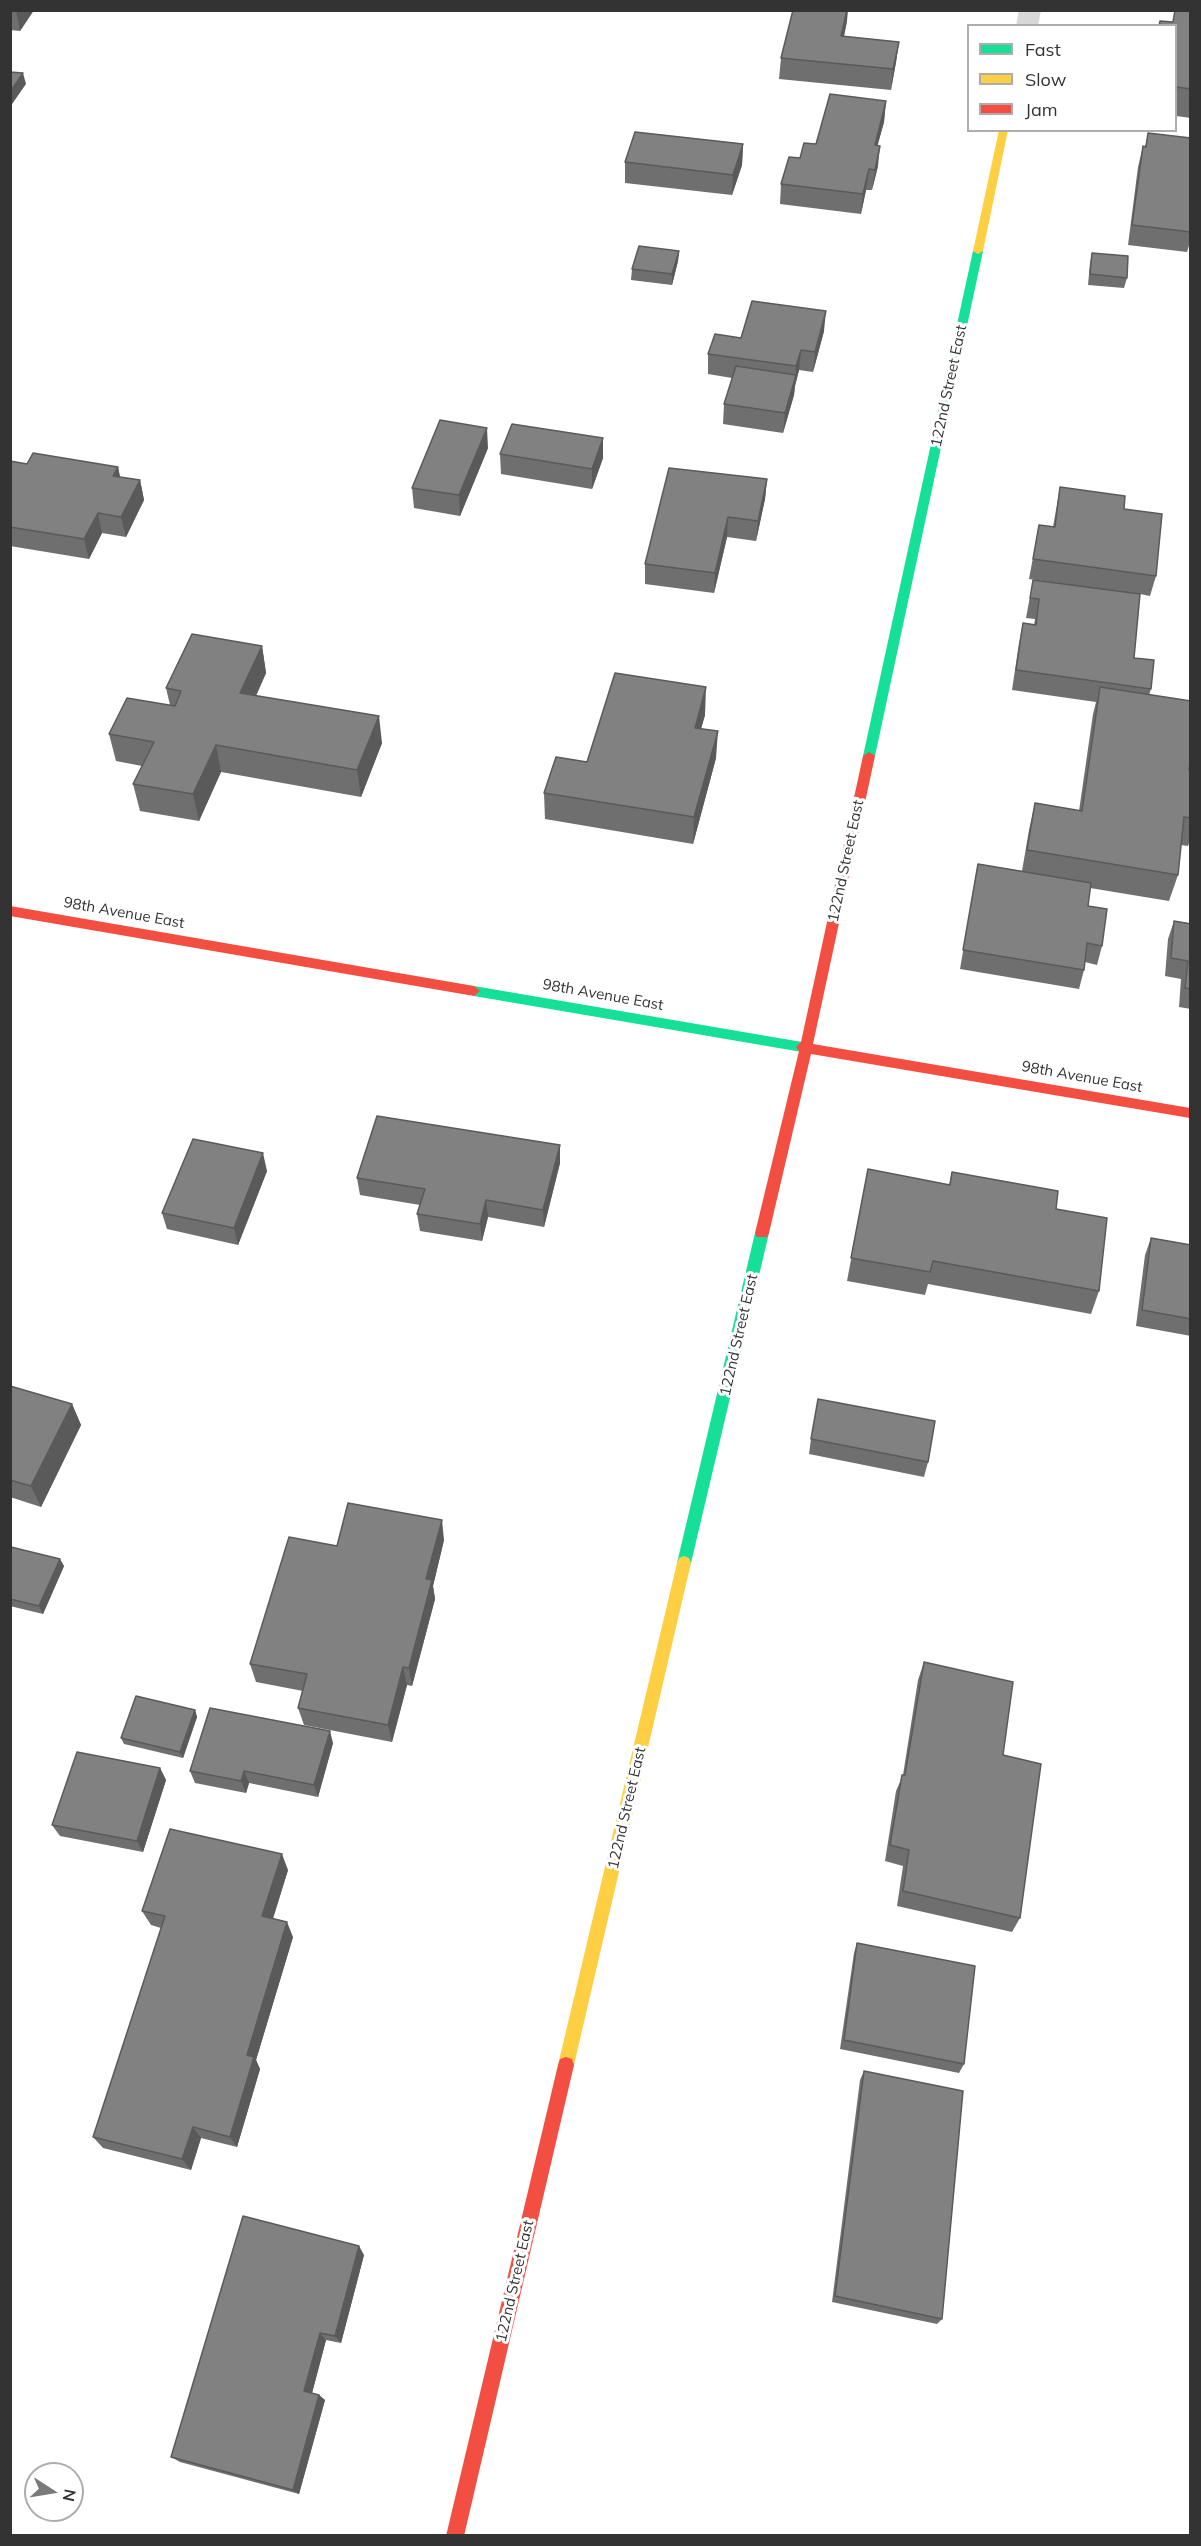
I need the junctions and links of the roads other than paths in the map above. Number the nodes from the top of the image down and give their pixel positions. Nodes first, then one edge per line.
1 (1004, 132) edge
2 (10, 911) edge
3 (807, 1047) junction
4 (1191, 1113) edge
5 (455, 2535) edge

1 - 3 street, 122nd Street East
2 - 3 street, 98th Avenue East
3 - 4 street, 98th Avenue East
3 - 5 street, 122nd Street East

